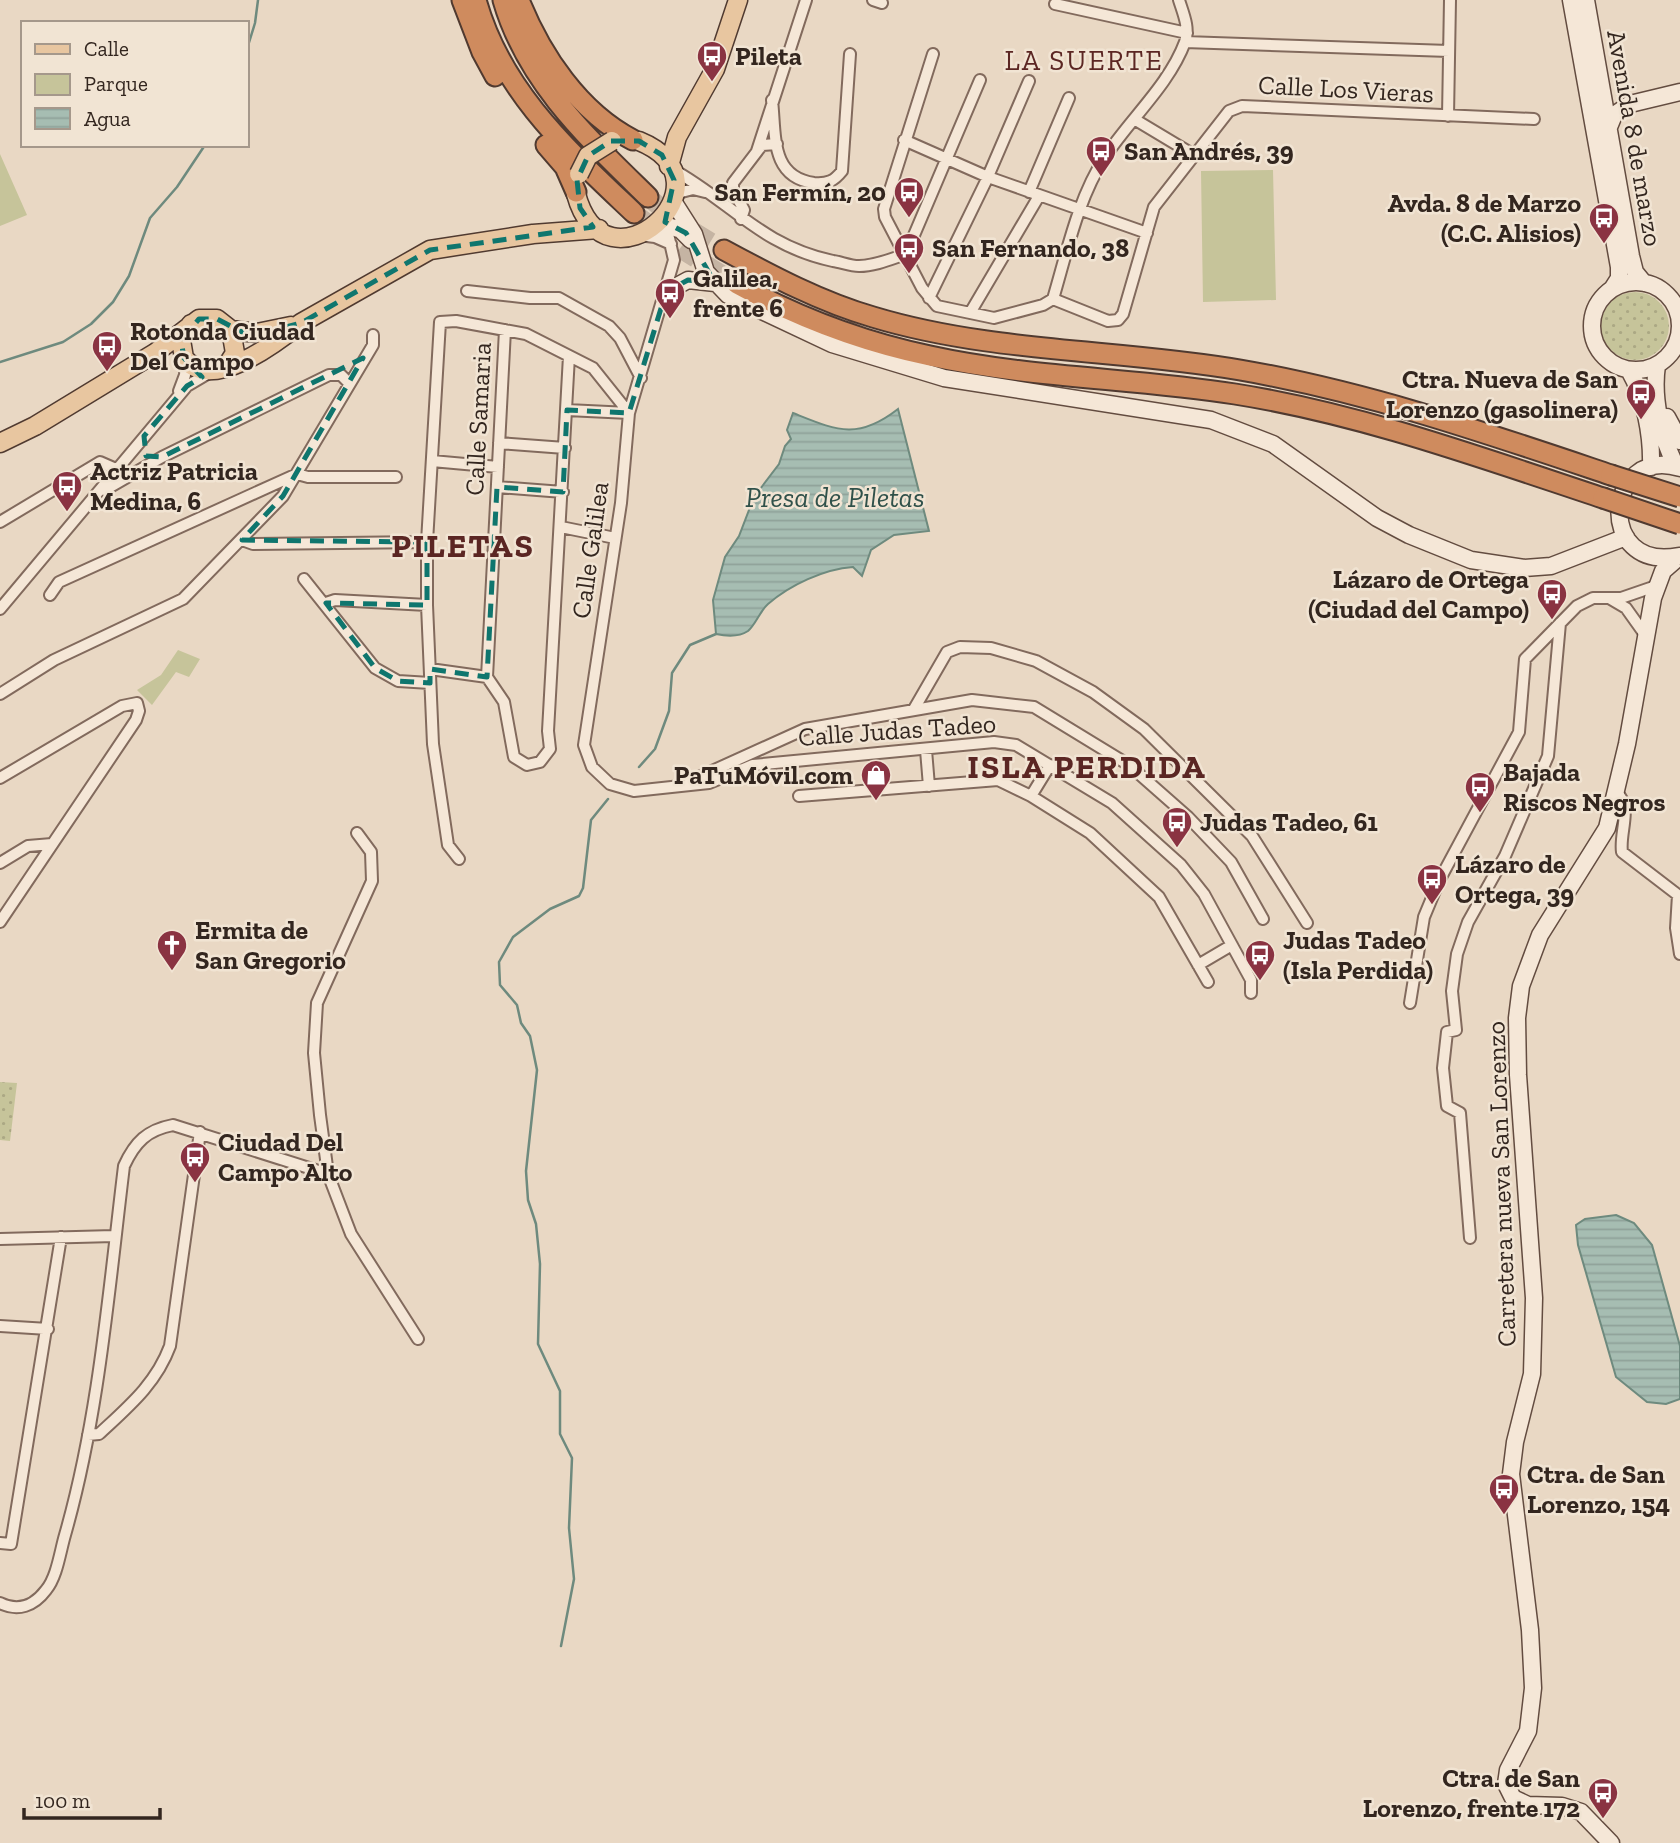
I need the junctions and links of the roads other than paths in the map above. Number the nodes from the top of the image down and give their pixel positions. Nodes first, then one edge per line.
1 (462, 0) edge
2 (476, 0) edge
3 (503, 0) edge
4 (519, 0) edge
5 (738, 0) edge
6 (1179, 0) edge
7 (1450, 0) edge
8 (1571, 0) edge
9 (1586, 0) edge
10 (809, 1) edge
11 (1055, 4) dead end
12 (1186, 37) junction
13 (1449, 51) junction
14 (850, 54) dead end
15 (933, 54) dead end
16 (980, 80) dead end
17 (1029, 81) dead end
18 (1600, 92) junction
19 (1680, 92) edge
20 (1069, 98) dead end
21 (772, 100) junction
22 (1630, 104) junction
23 (690, 115) junction
24 (1448, 116) junction
25 (1134, 118) junction
26 (1534, 119) dead end
27 (1606, 123) junction
28 (904, 140) junction
29 (636, 141) junction
30 (777, 144) junction
31 (757, 151) junction
32 (1194, 155) junction
33 (946, 159) junction
34 (670, 167) junction
35 (988, 177) junction
36 (577, 186) junction
37 (1034, 194) junction
38 (648, 197) tunnel mouth
39 (674, 197) junction
40 (715, 197) junction
41 (1080, 212) junction
42 (634, 213) tunnel mouth
43 (741, 219) junction
44 (658, 224) junction
45 (599, 229) junction
46 (1147, 233) junction
47 (533, 234) junction
48 (638, 235) junction
49 (671, 244) junction
50 (697, 248) junction
51 (724, 250) tunnel mouth
52 (906, 254) junction
53 (715, 283) junction
54 (1644, 283) junction
55 (737, 284) tunnel mouth
56 (1612, 289) junction
57 (467, 291) dead end
58 (666, 292) junction
59 (929, 298) junction
60 (1053, 299) junction
61 (971, 313) junction
62 (301, 323) junction
63 (191, 324) junction
64 (1680, 328) edge
65 (232, 330) junction
66 (505, 330) junction
67 (373, 335) dead end
68 (155, 353) junction
69 (569, 356) junction
70 (185, 360) junction
71 (1659, 364) junction
72 (217, 370) junction
73 (1629, 370) junction
74 (641, 378) junction
75 (349, 383) junction
76 (175, 400) junction
77 (567, 410) junction
78 (629, 413) junction
79 (144, 436) junction
80 (1680, 441) edge
81 (0, 443) edge
82 (499, 443) junction
83 (565, 448) junction
84 (162, 457) junction
85 (432, 461) junction
86 (498, 467) junction
87 (1651, 467) junction
88 (1678, 467) edge
89 (116, 469) junction
90 (297, 474) junction
91 (396, 477) dead end
92 (497, 487) junction
93 (563, 492) junction
94 (254, 494) junction
95 (1680, 497) edge
96 (84, 508) junction
97 (273, 508) junction
98 (1618, 514) junction
99 (0, 522) edge
100 (1680, 524) edge
101 (561, 527) junction
102 (1626, 537) junction
103 (615, 538) junction
104 (242, 540) junction
105 (427, 541) junction
106 (1592, 550) junction
107 (1645, 554) junction
108 (1680, 556) edge
109 (304, 579) dead end
110 (50, 595) dead end
111 (1653, 597) junction
112 (1615, 598) junction
113 (326, 603) junction
114 (427, 605) junction
115 (0, 609) edge
116 (1560, 623) junction
117 (1646, 636) junction
118 (430, 669) junction
119 (486, 677) junction
120 (430, 683) junction
121 (0, 694) edge
122 (914, 709) junction
123 (926, 750) junction
124 (1050, 765) junction
125 (0, 778) edge
126 (685, 783) junction
127 (929, 786) junction
128 (1617, 793) junction
129 (799, 796) dead end
130 (1031, 796) junction
131 (357, 833) dead end
132 (52, 844) junction
133 (459, 859) dead end
134 (0, 863) edge
135 (1264, 919) dead end
136 (0, 922) edge
137 (1307, 923) dead end
138 (1232, 945) junction
139 (1680, 954) edge
140 (1198, 965) junction
141 (1208, 982) dead end
142 (1251, 993) dead end
143 (1410, 1003) dead end
144 (200, 1132) junction
145 (328, 1174) junction
146 (114, 1236) junction
147 (61, 1237) junction
148 (1470, 1238) dead end
149 (0, 1239) edge
150 (0, 1326) edge
151 (48, 1329) junction
152 (418, 1339) dead end
153 (88, 1435) junction
154 (0, 1544) edge
155 (0, 1603) edge
156 (1611, 1843) edge

1 - 36 highway
2 - 42 highway
3 - 38 highway
4 - 29 highway
5 - 23 main road
6 - 12 street
7 - 13 street
8 - 56 street, Avenida 8 de marzo
9 - 18 street, Avenida 8 de marzo
10 - 21 street
11 - 12 street
12 - 13 street
12 - 25 street
13 - 24 street
14 - 30 street
15 - 28 street
16 - 33 street
17 - 35 street
18 - 22 street
18 - 27 street, Avenida 8 de marzo
19 - 22 street
20 - 37 street
21 - 30 street
21 - 31 street
22 - 27 street
23 - 29 main road
23 - 34 main road
24 - 26 street, Calle Los Vieras
24 - 32 street, Calle Los Vieras
25 - 32 street
25 - 41 street
27 - 54 street, Avenida 8 de marzo
28 - 33 street
28 - 52 street
29 - 34 main road
29 - 36 main road, bridge
30 - 31 street
31 - 43 street
32 - 46 street, Calle Los Vieras
33 - 35 street
33 - 52 street
34 - 39 main road
34 - 40 street
35 - 37 street
35 - 59 street
36 - 45 main road
36 - 47 main road
37 - 41 street
37 - 61 street
39 - 40 street
39 - 44 main road
39 - 50 street
40 - 43 street
41 - 46 street
41 - 60 street
43 - 52 street
44 - 48 main road
44 - 49 street
44 - 50 street
45 - 47 main road
45 - 48 main road
46 - 60 street, Calle Los Vieras
47 - 62 main road
48 - 49 street
49 - 58 street, Calle Galilea
50 - 53 street
51 - 95 highway, bridge
52 - 59 street
53 - 58 street
53 - 106 street
54 - 56 street
54 - 64 street
55 - 100 highway, bridge
56 - 73 street
57 - 74 street
58 - 74 street, Calle Galilea
59 - 61 street
60 - 61 street
62 - 65 main road
62 - 72 main road
63 - 65 main road
63 - 68 main road
63 - 70 main road
64 - 71 street
65 - 72 main road
66 - 69 street
66 - 82 street, Calle Samaria
66 - 85 street
67 - 75 street
68 - 70 main road
68 - 81 main road
69 - 77 street
69 - 78 street
70 - 72 main road
70 - 76 street
71 - 73 street
71 - 80 street
71 - 88 street
72 - 76 street
73 - 87 street
74 - 78 street, Calle Galilea
75 - 84 street
75 - 90 street
76 - 79 street
77 - 78 street
77 - 83 street
78 - 103 street, Calle Galilea
79 - 84 street
79 - 89 street
82 - 83 street
82 - 86 street, Calle Samaria
83 - 93 street
84 - 96 street
85 - 86 street
85 - 105 street
86 - 92 street, Calle Samaria
87 - 88 street
87 - 98 street
89 - 96 street
89 - 99 street
90 - 91 street
90 - 94 street
90 - 97 street
92 - 93 street
92 - 119 street, Calle Samaria
93 - 101 street
94 - 97 street
94 - 110 street
96 - 115 street
97 - 104 street
98 - 102 street
98 - 106 street
101 - 103 street
101 - 119 street
102 - 106 street
102 - 107 street
103 - 126 street, Calle Galilea
104 - 105 street
104 - 121 street
105 - 114 street
107 - 108 street
107 - 111 street, Carretera nueva San Lorenzo
108 - 111 street, Carretera nueva San Lorenzo
109 - 113 street
111 - 112 street
111 - 112 street
111 - 117 street, Carretera nueva San Lorenzo
112 - 116 street
112 - 117 street
113 - 114 street
113 - 120 street
114 - 118 street
116 - 143 street
116 - 148 street
117 - 128 street, Carretera nueva San Lorenzo
118 - 119 street
118 - 120 street
120 - 133 street
122 - 126 street
122 - 135 street
122 - 137 street
123 - 124 street, Calle Judas Tadeo
123 - 126 street, Calle Judas Tadeo
123 - 127 street
124 - 130 street
124 - 138 street, Calle Judas Tadeo
125 - 132 street
127 - 129 street
127 - 130 street
128 - 139 street
128 - 156 street, Carretera nueva San Lorenzo
130 - 140 street
131 - 145 street
132 - 134 street
132 - 136 street
138 - 140 street
138 - 142 street, Calle Judas Tadeo
140 - 141 street
144 - 145 street
144 - 146 street
144 - 153 street
145 - 152 street
146 - 147 street
146 - 153 street
147 - 149 street
147 - 151 street
150 - 151 street
151 - 154 street
153 - 155 street

